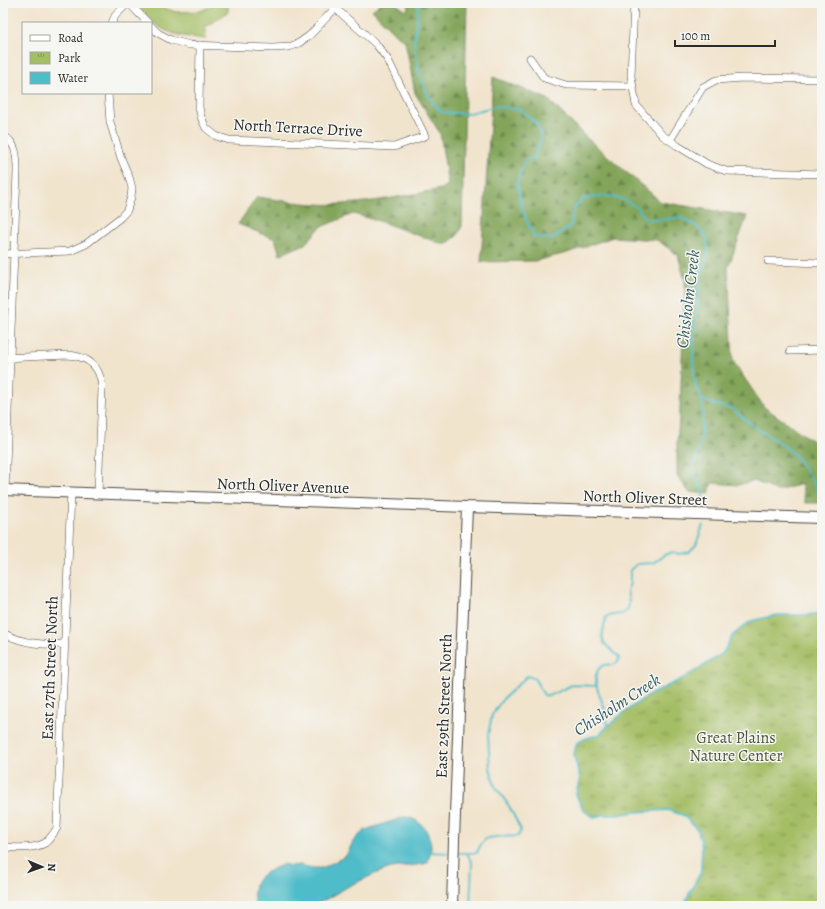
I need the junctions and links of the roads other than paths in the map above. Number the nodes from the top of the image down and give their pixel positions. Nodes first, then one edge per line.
1 (128, 3) edge
2 (634, 3) edge
3 (337, 6) edge
4 (112, 22) edge
5 (147, 22) edge
6 (152, 27) edge
7 (200, 45) junction
8 (530, 58) dead end
9 (822, 79) edge
10 (632, 86) junction
11 (108, 94) edge
12 (3, 136) edge
13 (670, 140) junction
14 (822, 174) edge
15 (3, 254) edge
16 (14, 254) junction
17 (768, 261) dead end
18 (822, 263) edge
19 (790, 350) dead end
20 (822, 350) edge
21 (6, 358) edge
22 (4, 490) edge
23 (71, 493) junction
24 (98, 494) junction
25 (467, 507) junction
26 (822, 518) edge
27 (3, 633) edge
28 (65, 644) junction
29 (3, 847) edge
30 (452, 906) edge

1 - 4 street
1 - 5 street
2 - 10 street
3 - 7 street
3 - 7 street, North Terrace Drive
6 - 7 street
8 - 10 street
9 - 13 street
10 - 13 street
11 - 16 street
12 - 16 street
13 - 14 street
15 - 16 street
16 - 21 street
17 - 18 street
19 - 20 street
21 - 22 street
21 - 24 street
22 - 23 main road
23 - 24 main road
23 - 28 street, East 27th Street North
24 - 25 main road, North Oliver Avenue
25 - 26 main road, North Oliver Street
25 - 30 main road, East 29th Street North
27 - 28 street
28 - 29 street, East 27th Street North

